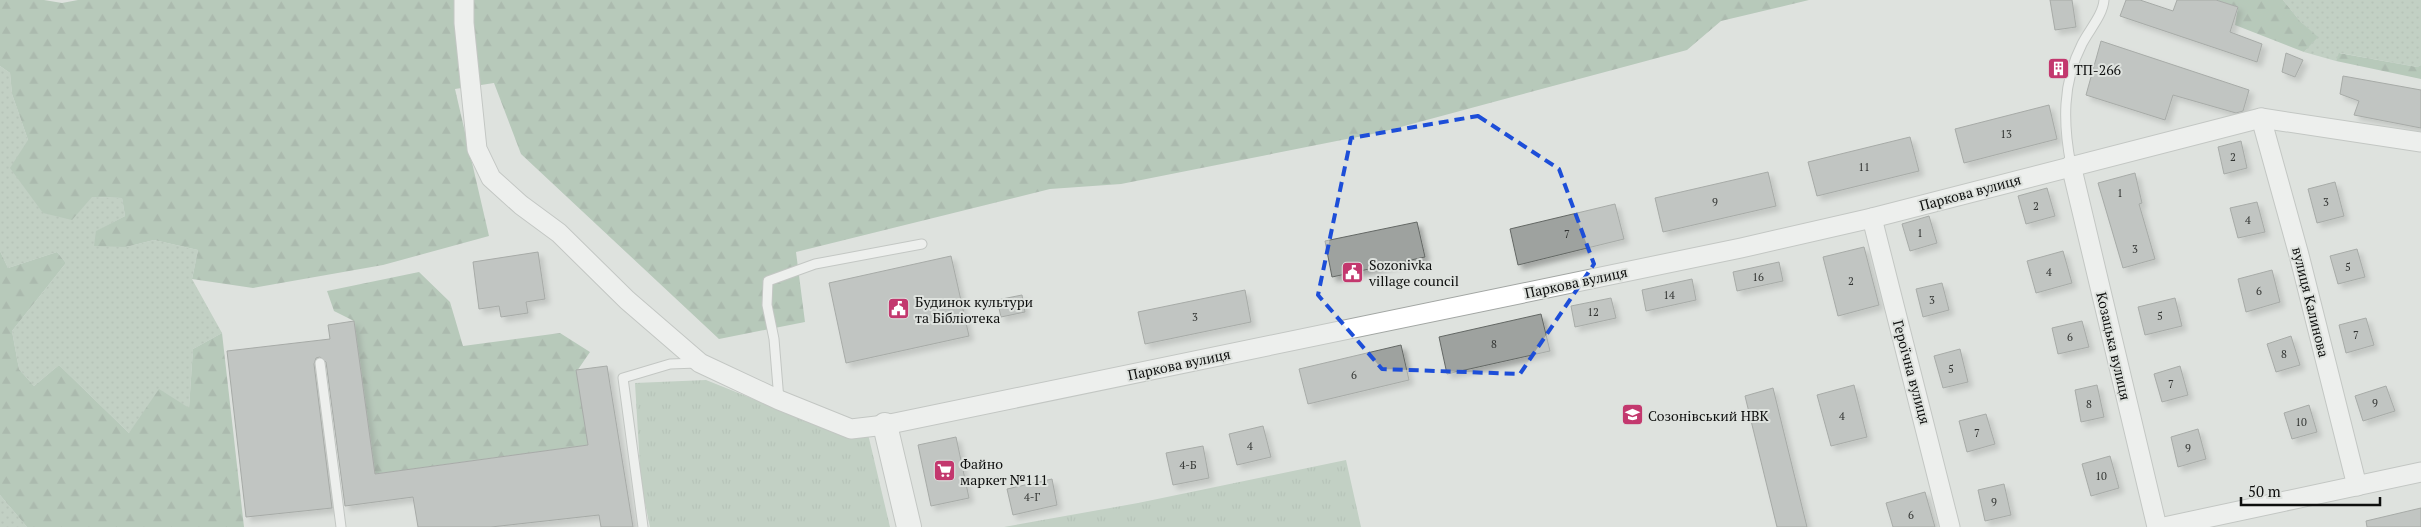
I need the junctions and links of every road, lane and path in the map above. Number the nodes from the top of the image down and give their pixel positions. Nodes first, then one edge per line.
1 (464, 0) edge
2 (2104, 0) edge
3 (2261, 118) junction
4 (2421, 142) edge
5 (2071, 166) junction
6 (1872, 218) junction
7 (922, 244) dead end
8 (320, 363) dead end
9 (700, 363) junction
10 (778, 400) junction
11 (885, 425) junction
12 (2421, 472) edge
13 (2357, 486) junction
14 (341, 527) edge
15 (643, 527) edge
16 (909, 527) edge
17 (1950, 527) edge
18 (2157, 527) edge
19 (2164, 527) edge

1 - 9 street, Паркова вулиця
2 - 5 lane
3 - 4 street
3 - 5 street, Паркова вулиця
3 - 13 street, вулиця Калинова
5 - 6 street, Паркова вулиця
5 - 18 street, Козацька вулиця
6 - 11 street, Паркова вулиця
6 - 17 street, Героїчна вулиця
7 - 10 lane
8 - 14 lane
9 - 10 street, Паркова вулиця
9 - 15 lane
10 - 11 street, Паркова вулиця
11 - 16 street
12 - 13 street
13 - 19 street

